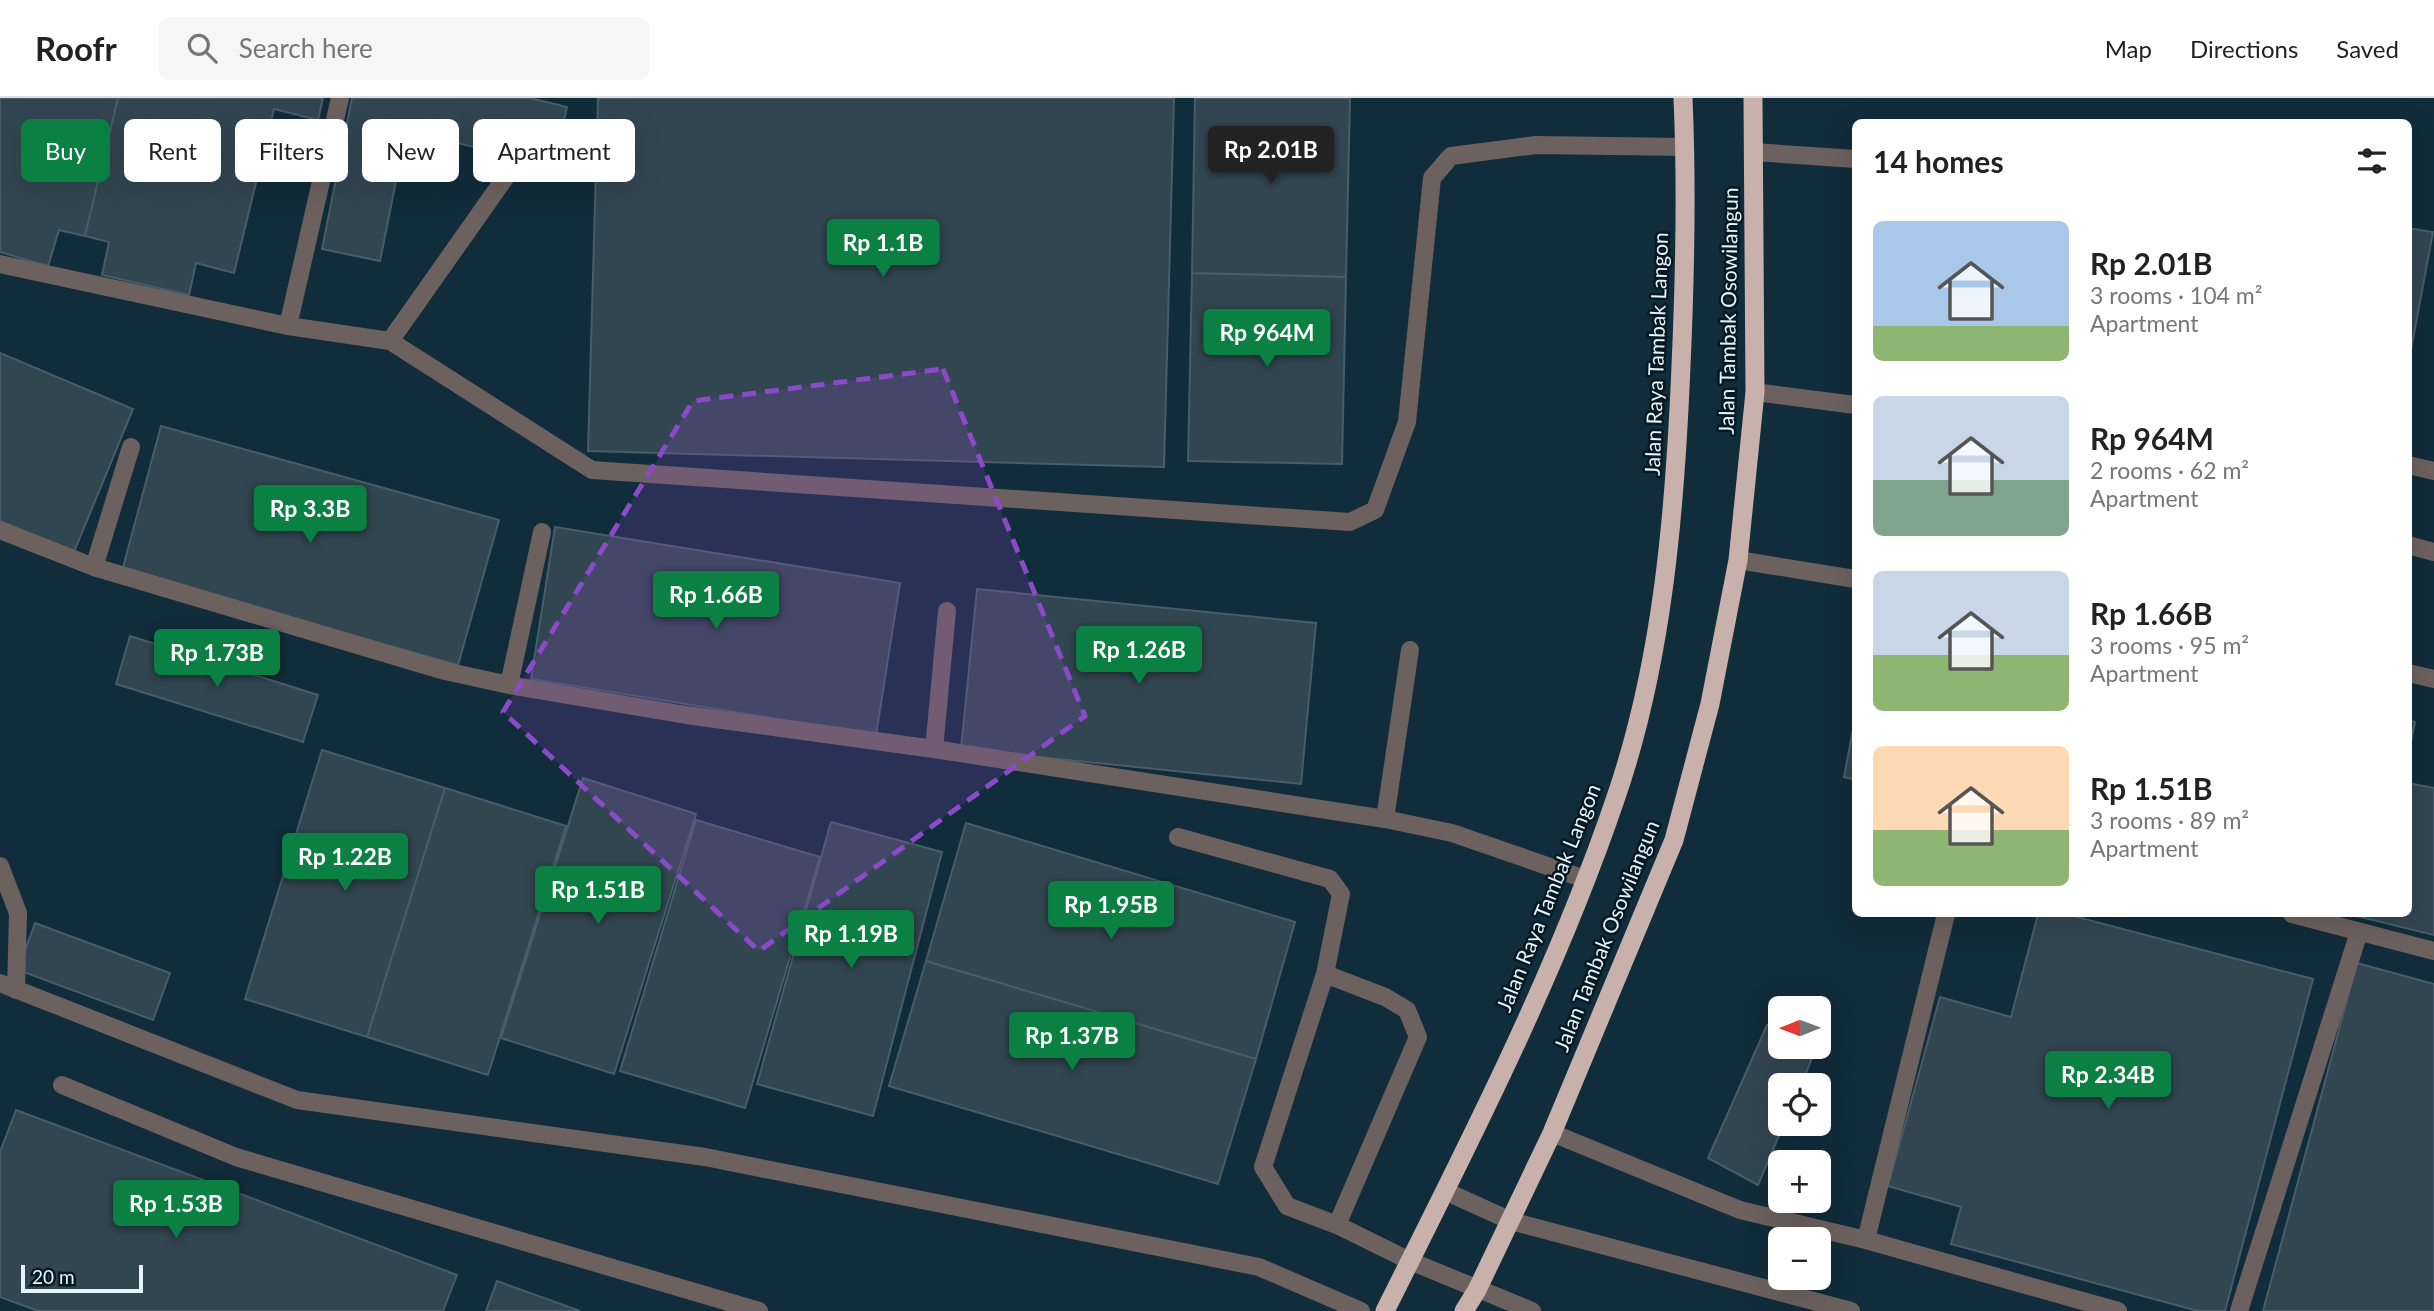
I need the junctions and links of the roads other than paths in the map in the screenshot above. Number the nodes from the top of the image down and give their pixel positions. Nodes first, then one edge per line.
1 (340, 98) edge
2 (1683, 98) edge
3 (1753, 98) edge
4 (1685, 147) junction
5 (1754, 152) junction
6 (1852, 159) edge
7 (502, 182) edge
8 (0, 264) edge
9 (288, 326) junction
10 (390, 341) junction
11 (1755, 392) junction
12 (1852, 405) edge
13 (131, 447) dead end
14 (2412, 466) edge
15 (2434, 471) edge
16 (0, 530) edge
17 (542, 533) dead end
18 (2412, 546) edge
19 (2434, 552) edge
20 (1738, 560) junction
21 (94, 567) junction
22 (1852, 579) edge
23 (947, 611) dead end
24 (1410, 650) dead end
25 (2412, 674) edge
26 (2434, 679) edge
27 (509, 685) junction
28 (934, 749) junction
29 (1385, 819) junction
30 (1178, 837) dead end
31 (0, 866) edge
32 (1585, 879) junction
33 (1945, 917) edge
34 (2303, 917) edge
35 (2359, 932) junction
36 (2434, 951) edge
37 (1325, 974) junction
38 (8, 986) edge
39 (62, 1085) dead end
40 (1552, 1133) junction
41 (1445, 1191) junction
42 (1511, 1222) junction
43 (1338, 1224) junction
44 (1866, 1240) junction
45 (1410, 1261) junction
46 (1477, 1290) junction
47 (759, 1311) edge
48 (1361, 1311) edge
49 (1385, 1311) edge
50 (1464, 1311) edge
51 (1532, 1311) edge
52 (1851, 1311) edge
53 (2118, 1311) edge
54 (2239, 1311) edge

1 - 9 lane
2 - 4 highway, Jalan Raya Tambak Langon
3 - 5 highway, Jalan Tambak Osowilangun
4 - 10 lane
4 - 32 highway, Jalan Raya Tambak Langon
5 - 6 lane
5 - 11 highway, Jalan Tambak Osowilangun
7 - 10 lane
8 - 9 lane
9 - 10 lane
11 - 12 lane
11 - 20 highway, Jalan Tambak Osowilangun
13 - 21 lane
14 - 15 lane
16 - 21 lane
17 - 27 lane
18 - 19 lane
20 - 22 lane
20 - 40 highway, Jalan Tambak Osowilangun
21 - 27 lane
23 - 28 lane
24 - 29 lane
25 - 26 lane
27 - 28 lane
28 - 29 lane
29 - 32 lane
30 - 37 lane
31 - 38 lane
32 - 41 highway, Jalan Raya Tambak Langon
33 - 44 lane
34 - 35 lane
35 - 36 lane
35 - 54 lane
37 - 43 lane
37 - 43 lane
38 - 48 lane
39 - 47 lane
40 - 42 highway, Jalan Tambak Osowilangun
40 - 44 lane
41 - 42 lane
41 - 45 highway, Jalan Raya Tambak Langon
42 - 46 highway, Jalan Tambak Osowilangun
42 - 52 lane
43 - 45 lane
44 - 53 lane
45 - 46 lane
45 - 49 highway, Jalan Raya Tambak Langon
46 - 50 highway, Jalan Tambak Osowilangun
46 - 51 lane

